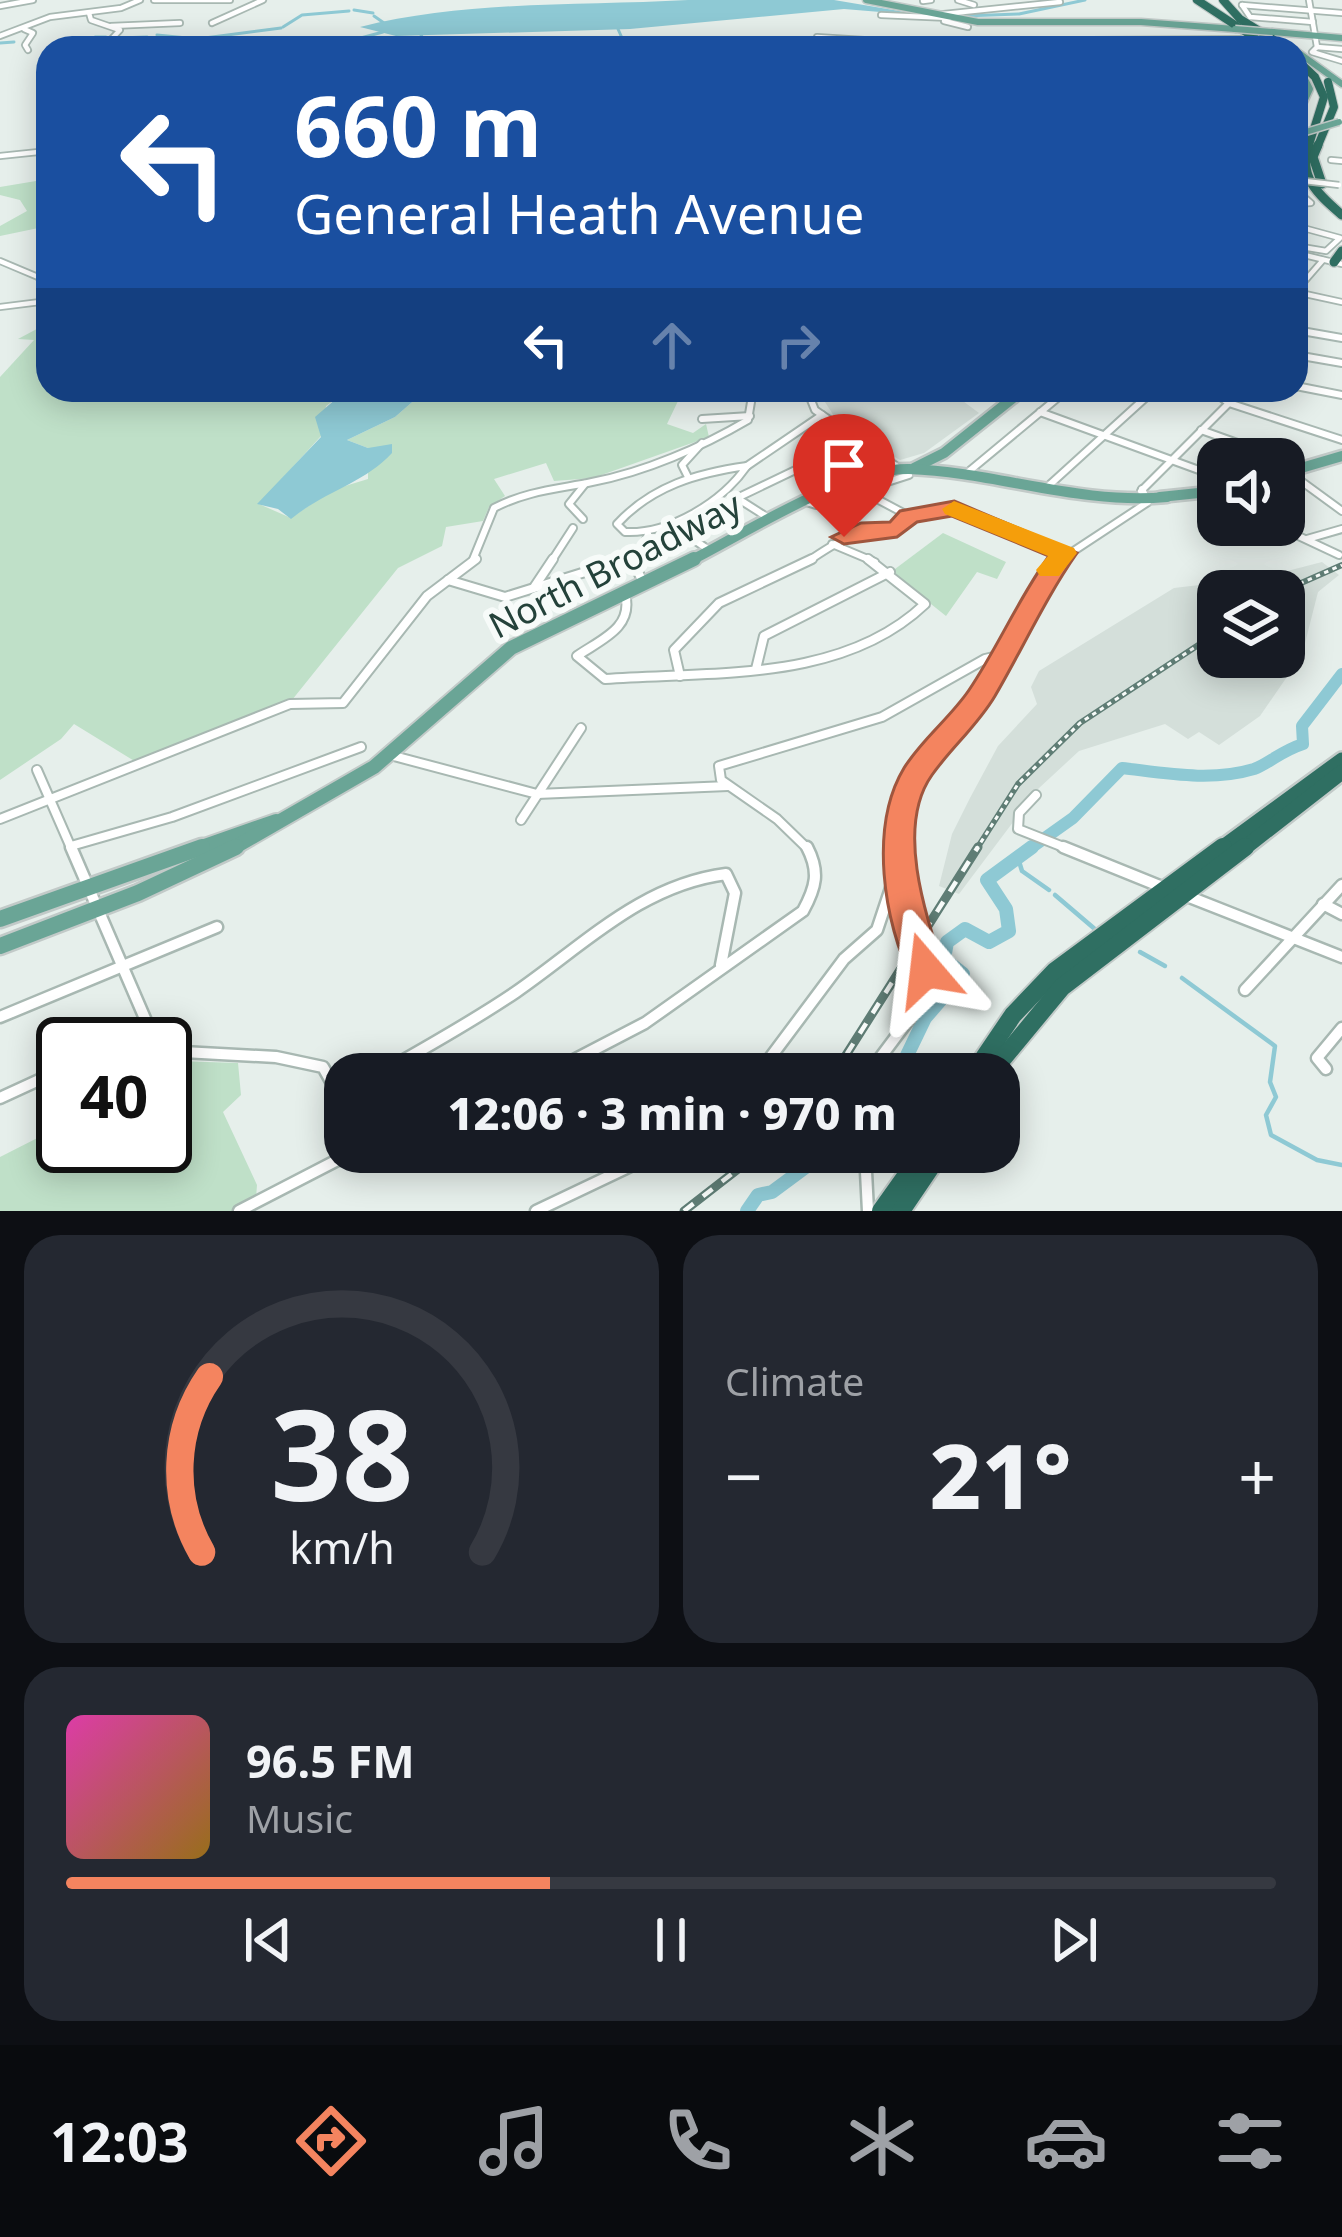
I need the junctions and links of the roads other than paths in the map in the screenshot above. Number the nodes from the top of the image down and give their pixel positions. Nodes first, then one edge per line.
1 (33, 0) edge
2 (140, 0) edge
3 (154, 0) edge
4 (230, 0) edge
5 (263, 0) edge
6 (866, 0) edge
7 (896, 0) edge
8 (931, 0) edge
9 (958, 0) edge
10 (1197, 0) edge
11 (1219, 0) edge
12 (1309, 0) edge
13 (923, 1) edge
14 (1060, 2) edge
15 (974, 5) dead end
16 (0, 6) edge
17 (910, 8) junction
18 (1311, 10) junction
19 (89, 13) junction
20 (1342, 13) edge
21 (881, 15) dead end
22 (943, 21) junction
23 (1312, 22) junction
24 (180, 23) dead end
25 (212, 23) dead end
26 (112, 26) junction
27 (969, 27) dead end
28 (1234, 28) junction
29 (22, 29) junction
30 (0, 36) edge
31 (116, 36) edge
32 (1246, 36) edge
33 (1252, 36) edge
34 (1259, 36) edge
35 (1261, 36) edge
36 (1316, 36) junction
37 (1342, 38) edge
38 (1308, 40) edge
39 (1314, 49) junction
40 (1342, 49) edge
41 (28, 50) dead end
42 (1342, 61) edge
43 (1308, 64) edge
44 (1308, 65) edge
45 (1308, 82) edge
46 (1342, 84) edge
47 (1308, 119) edge
48 (1341, 121) edge
49 (1308, 133) edge
50 (36, 152) edge
51 (3, 156) edge
52 (1331, 160) dead end
53 (1342, 161) edge
54 (0, 167) edge
55 (1308, 176) edge
56 (1308, 181) edge
57 (1340, 185) edge
58 (1341, 210) edge
59 (1308, 229) edge
60 (1335, 259) edge
61 (0, 261) edge
62 (36, 276) edge
63 (1308, 282) edge
64 (1308, 295) edge
65 (36, 302) edge
66 (1342, 302) edge
67 (0, 307) edge
68 (1308, 332) edge
69 (1342, 338) edge
70 (1308, 357) edge
71 (1342, 363) edge
72 (1308, 388) edge
73 (1342, 395) edge
74 (752, 402) edge
75 (811, 402) edge
76 (1002, 402) edge
77 (1052, 402) edge
78 (1141, 402) edge
79 (1229, 403) joint
80 (1040, 412) junction
81 (822, 415) junction
82 (750, 416) junction
83 (702, 419) dead end
84 (1201, 430) junction
85 (1104, 436) junction
86 (1220, 438) edge
87 (859, 439) junction
88 (1342, 440) edge
89 (701, 442) junction
90 (1342, 456) edge
91 (1170, 460) junction
92 (747, 466) junction
93 (1305, 468) edge
94 (907, 469) junction
95 (1197, 470) edge
96 (964, 476) junction
97 (688, 477) junction
98 (586, 482) junction
99 (1305, 482) edge
100 (858, 489) junction
101 (1045, 489) junction
102 (1197, 494) edge
103 (732, 495) junction
104 (1140, 498) junction
105 (806, 502) junction
106 (1342, 511) edge
107 (909, 516) junction
108 (583, 519) dead end
109 (771, 520) junction
110 (573, 528) dead end
111 (678, 529) dead end
112 (1342, 530) edge
113 (649, 533) junction
114 (1306, 540) joint
115 (832, 544) junction
116 (710, 551) junction
117 (1064, 553) junction
118 (638, 555) junction
119 (1340, 555) edge
120 (894, 575) junction
121 (448, 580) junction
122 (644, 584) junction
123 (535, 587) junction
124 (625, 595) junction
125 (1002, 656) junction
126 (756, 669) junction
127 (680, 676) junction
128 (580, 728) dead end
129 (361, 747) dead end
130 (389, 754) junction
131 (1342, 760) edge
132 (38, 770) dead end
133 (1342, 772) edge
134 (728, 786) junction
135 (537, 794) junction
136 (1036, 795) dead end
137 (52, 800) junction
138 (288, 817) junction
139 (0, 819) edge
140 (520, 820) dead end
141 (71, 846) junction
142 (901, 857) junction
143 (1342, 885) edge
144 (88, 888) junction
145 (1178, 893) junction
146 (1323, 904) junction
147 (97, 909) junction
148 (1342, 914) edge
149 (0, 919) edge
150 (218, 927) dead end
151 (1291, 938) junction
152 (0, 946) edge
153 (1342, 957) edge
154 (122, 965) junction
155 (721, 965) junction
156 (1245, 990) dead end
157 (0, 1016) edge
158 (143, 1017) edge
159 (1342, 1028) edge
160 (192, 1053) edge
161 (414, 1053) edge
162 (588, 1053) edge
163 (775, 1053) edge
164 (884, 1053) edge
165 (987, 1053) edge
166 (1006, 1053) edge
167 (324, 1069) edge
168 (1326, 1069) dead end
169 (36, 1081) edge
170 (0, 1098) edge
171 (324, 1165) edge
172 (617, 1173) edge
173 (866, 1173) edge
174 (908, 1173) edge
175 (927, 1173) edge
176 (239, 1211) edge
177 (536, 1211) edge
178 (868, 1211) edge
179 (881, 1211) edge
180 (901, 1211) edge

1 - 16 street
2 - 19 street
3 - 4 street
5 - 25 street
6 - 17 main road
7 - 17 main road
8 - 13 street
9 - 15 street
10 - 34 highway
11 - 35 highway
12 - 18 street
14 - 22 street
17 - 22 main road
18 - 20 street
18 - 23 street
18 - 23 street
19 - 26 street
19 - 29 street
21 - 22 street
22 - 27 street
22 - 28 main road
23 - 36 street
24 - 26 street
26 - 31 street
28 - 32 street
28 - 33 main road, bridge
29 - 30 street
29 - 41 street
36 - 37 main road
36 - 38 main road
36 - 39 street
39 - 40 street
39 - 42 street
43 - 46 main road
44 - 58 highway
45 - 47 highway
48 - 49 main road, bridge
50 - 51 street
51 - 54 street
52 - 53 street
55 - 58 highway
56 - 57 street, bridge
59 - 60 street
60 - 63 street
61 - 62 street
64 - 66 street
65 - 67 street
68 - 69 street
70 - 71 street
72 - 73 street
74 - 82 street
75 - 81 street
76 - 94 main road
77 - 80 street
78 - 85 street
79 - 84 street
79 - 88 street
80 - 85 street
80 - 96 street
81 - 87 street
81 - 92 street
82 - 83 street
82 - 89 street
84 - 86 street
84 - 91 street
85 - 91 street
85 - 101 street
87 - 94 street
87 - 103 street
89 - 97 street
89 - 98 street
90 - 93 main road
91 - 95 street
91 - 104 street
92 - 97 street
92 - 103 street
94 - 96 main road, North Broadway
94 - 100 street
94 - 105 main road, North Broadway
96 - 101 main road, North Broadway
97 - 113 street
98 - 108 street
98 - 121 street
99 - 106 street
100 - 105 street
100 - 107 street
101 - 104 main road, North Broadway
102 - 104 main road, North Broadway
103 - 109 street
103 - 113 street
104 - 117 street
105 - 109 main road, North Broadway
107 - 115 street
107 - 117 street
109 - 116 main road, North Broadway
110 - 123 street
111 - 116 street
112 - 114 street
113 - 118 street
114 - 119 street
115 - 120 street
115 - 127 street
116 - 122 main road, North Broadway
117 - 125 street
118 - 122 street
118 - 123 street
120 - 126 street
120 - 126 street
121 - 123 street
121 - 137 street
122 - 124 main road, North Broadway
124 - 127 street
124 - 130 main road, North Broadway
125 - 134 street
125 - 142 street
126 - 127 street
128 - 135 street
129 - 141 street
130 - 135 street
130 - 138 main road, North Broadway
131 - 145 highway
132 - 137 street
133 - 145 highway
134 - 135 street
134 - 155 street
135 - 140 street
136 - 145 street
137 - 139 street
137 - 141 street
138 - 144 main road
138 - 147 main road, North Broadway
141 - 144 street
142 - 163 street
142 - 164 street
143 - 146 street
144 - 147 street
144 - 149 main road
145 - 151 street
145 - 165 highway
145 - 166 highway
146 - 148 street
146 - 151 street
147 - 152 main road, North Broadway
147 - 154 street
150 - 154 street
151 - 153 street
151 - 156 street
154 - 157 street
154 - 158 street
155 - 161 street
155 - 162 street
159 - 168 street
160 - 167 street
169 - 170 street
171 - 176 street
172 - 177 street
173 - 178 street
174 - 179 highway
175 - 180 highway

